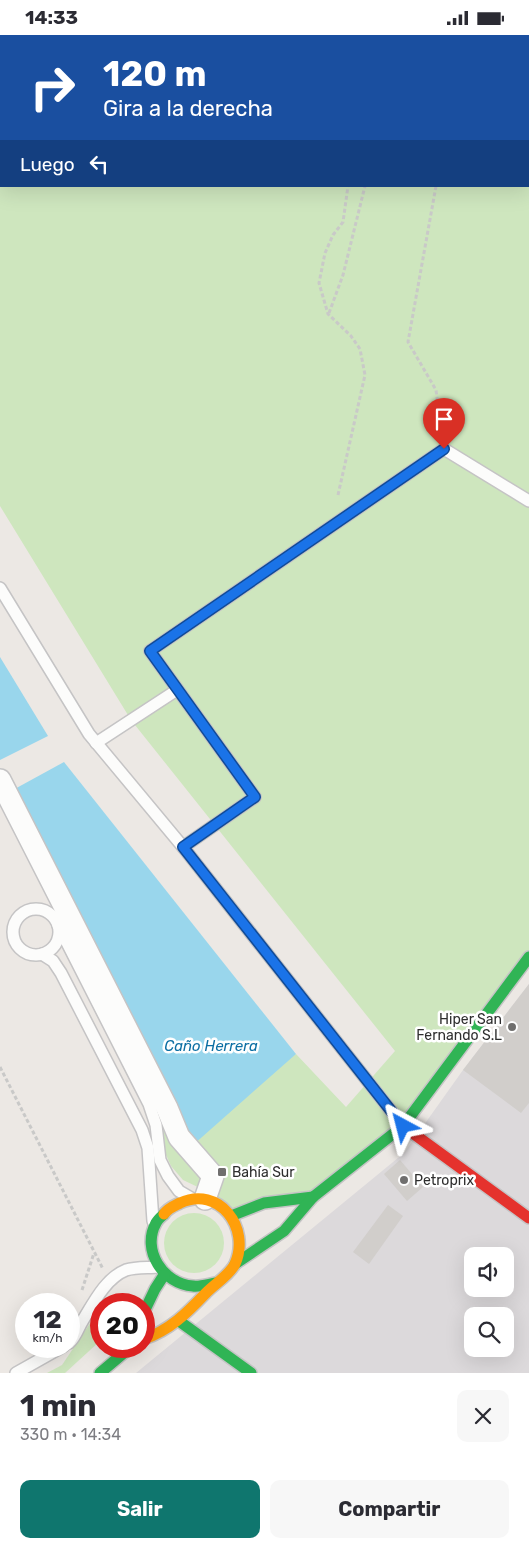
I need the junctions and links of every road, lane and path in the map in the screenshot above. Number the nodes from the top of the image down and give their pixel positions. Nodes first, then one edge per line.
1 (348, 187) edge
2 (365, 187) edge
3 (436, 187) edge
4 (328, 313) junction
5 (444, 449) junction
6 (338, 495) dead end
7 (529, 501) edge
8 (0, 588) edge
9 (177, 690) junction
10 (96, 743) junction
11 (0, 780) edge
12 (183, 847) junction
13 (58, 925) junction
14 (42, 954) junction
15 (529, 957) edge
16 (0, 1067) edge
17 (403, 1126) junction
18 (313, 1197) junction
19 (199, 1199) junction
20 (231, 1216) junction
21 (529, 1218) edge
22 (154, 1228) junction
23 (94, 1252) dead end
24 (235, 1264) junction
25 (161, 1271) junction
26 (216, 1283) junction
27 (153, 1293) edge
28 (179, 1321) junction
29 (80, 1326) edge
30 (155, 1335) edge
31 (43, 1358) edge
32 (118, 1358) edge
33 (16, 1373) edge
34 (100, 1373) edge
35 (250, 1373) edge

1 - 4 path
2 - 4 path
3 - 5 path
4 - 6 path
5 - 7 lane
5 - 9 lane
8 - 10 lane
9 - 10 lane
9 - 12 lane
10 - 12 lane
11 - 19 street
12 - 17 lane
13 - 14 lane
13 - 14 lane
13 - 19 lane
14 - 22 lane
15 - 17 street
16 - 23 path
17 - 18 street
17 - 21 street
18 - 20 street
18 - 24 street
19 - 20 street
19 - 22 street
20 - 24 street
22 - 25 street
24 - 26 street
25 - 26 street
25 - 27 street
25 - 29 lane
26 - 28 street
28 - 30 street
28 - 35 street
31 - 33 lane
32 - 34 street

